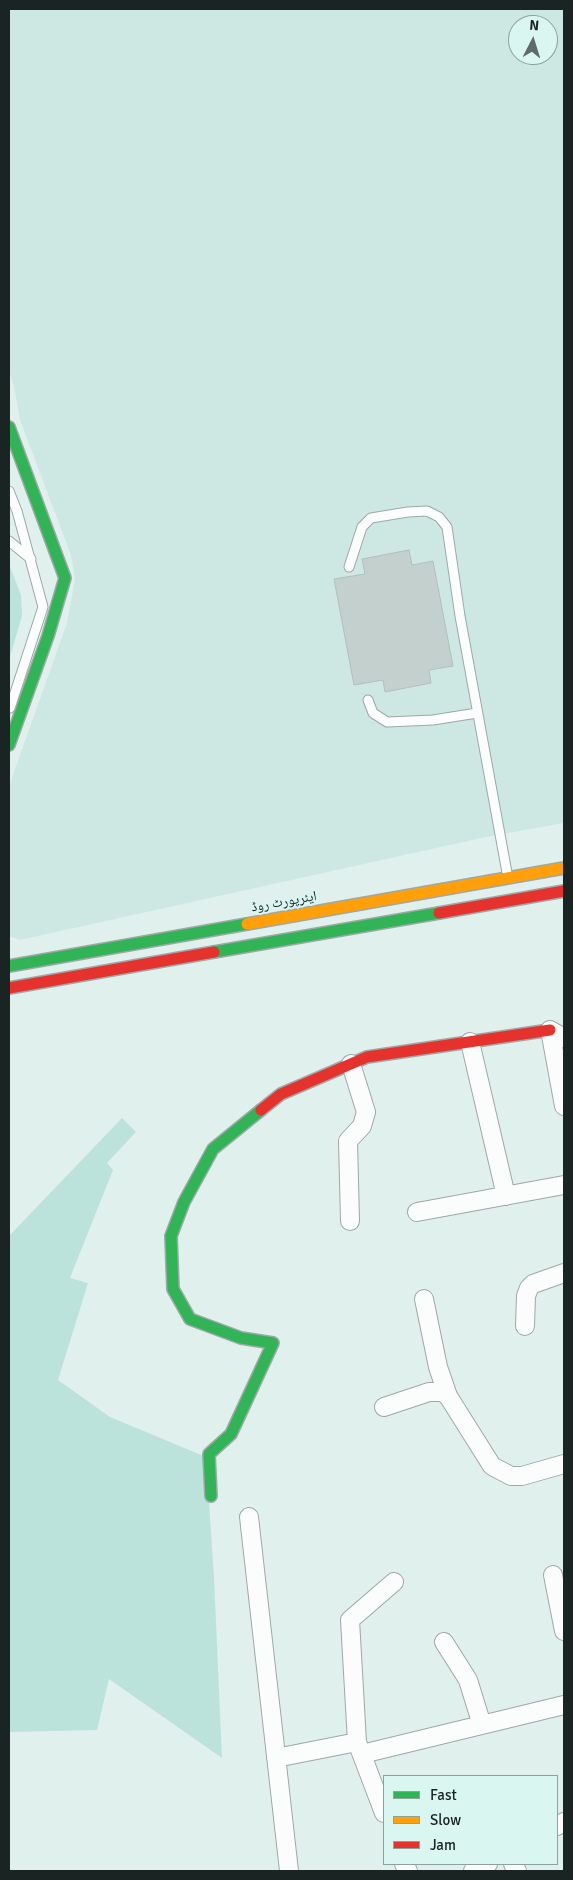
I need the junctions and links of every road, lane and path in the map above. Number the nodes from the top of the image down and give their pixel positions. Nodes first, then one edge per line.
1 (9, 427) edge
2 (9, 491) edge
3 (9, 496) edge
4 (16, 511) junction
5 (9, 541) edge
6 (30, 559) junction
7 (349, 566) dead end
8 (368, 700) dead end
9 (9, 712) edge
10 (478, 712) junction
11 (9, 745) edge
12 (564, 868) edge
13 (510, 890) junction
14 (564, 891) edge
15 (103, 950) junction
16 (25, 952) dead end
17 (9, 966) edge
18 (9, 988) edge
19 (557, 1034) edge
20 (470, 1042) junction
21 (351, 1064) junction
22 (564, 1106) edge
23 (564, 1185) edge
24 (506, 1196) junction
25 (417, 1212) dead end
26 (350, 1221) dead end
27 (564, 1273) edge
28 (424, 1299) dead end
29 (525, 1326) dead end
30 (448, 1396) junction
31 (384, 1407) dead end
32 (564, 1464) edge
33 (211, 1496) dead end
34 (249, 1517) dead end
35 (553, 1575) dead end
36 (394, 1582) dead end
37 (564, 1631) edge
38 (444, 1642) dead end
39 (564, 1705) edge
40 (482, 1725) junction
41 (359, 1748) junction
42 (276, 1758) junction
43 (383, 1810) edge
44 (486, 1865) edge
45 (289, 1871) edge
46 (474, 1871) edge

1 - 11 main road
2 - 4 lane
3 - 4 lane
4 - 6 lane
5 - 6 lane
6 - 9 lane
7 - 10 lane
8 - 10 lane
10 - 13 lane
12 - 13 main road, ایئرپورٹ روڈ
13 - 14 main road, ایئرپورٹ روڈ
13 - 15 main road, ایئرپورٹ روڈ
13 - 18 main road, ایئرپورٹ روڈ
15 - 16 main road
15 - 17 main road, ایئرپورٹ روڈ
19 - 20 main road
19 - 22 street
20 - 21 main road
20 - 24 street
21 - 26 street
21 - 33 main road
23 - 24 street
24 - 25 street
27 - 29 street
28 - 30 street
30 - 31 street
30 - 32 street
34 - 42 street
35 - 37 street
36 - 41 street
38 - 40 street
39 - 40 street
40 - 41 street
41 - 42 street
41 - 43 street
42 - 45 street
44 - 46 street

